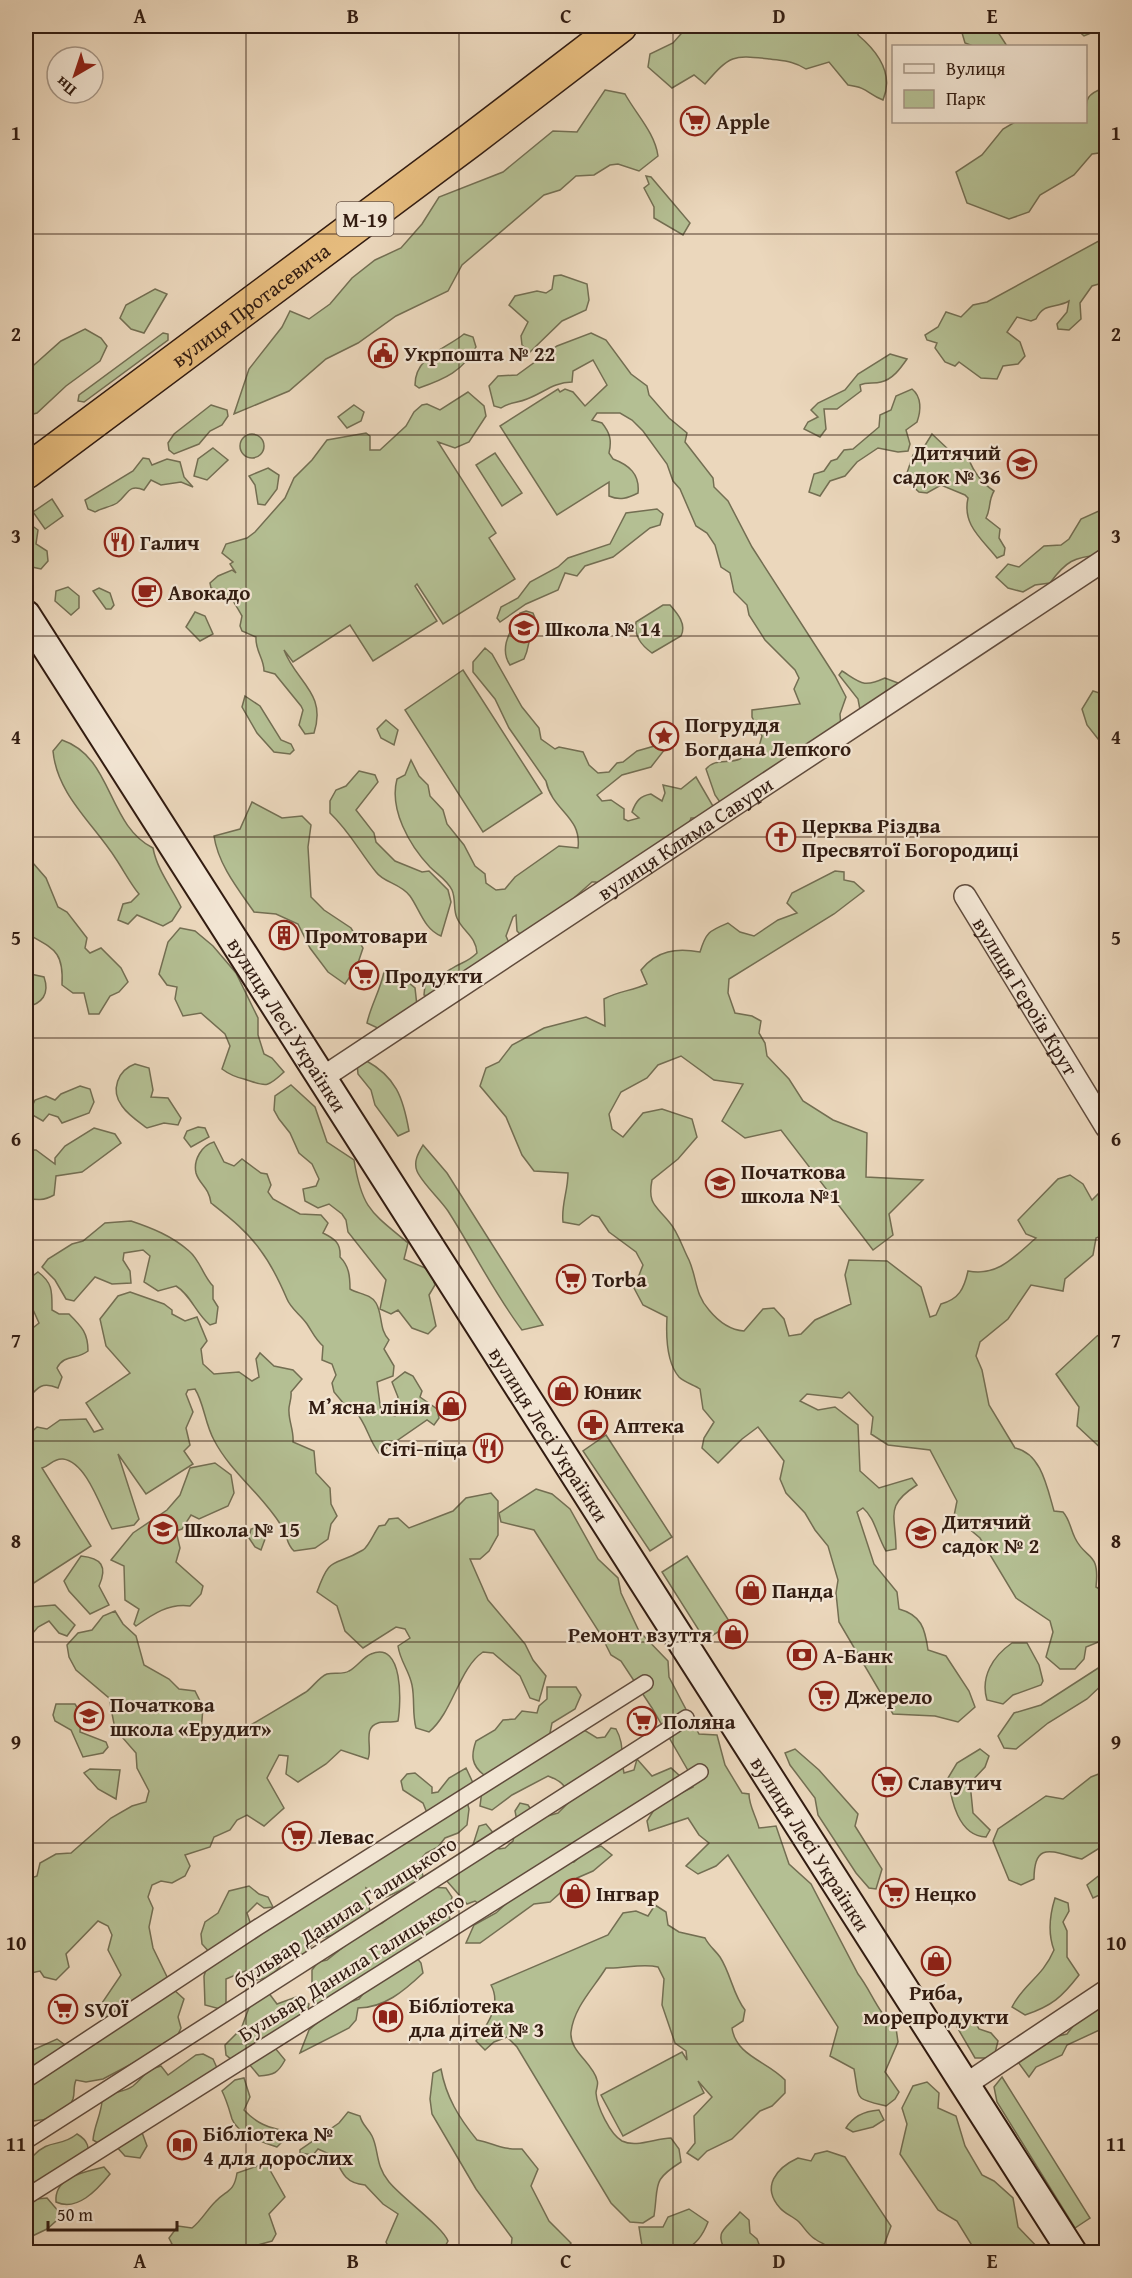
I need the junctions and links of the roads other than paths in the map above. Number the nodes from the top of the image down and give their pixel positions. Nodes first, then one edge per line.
1 (620, 26) edge
2 (26, 472) edge
3 (1107, 560) edge
4 (26, 615) edge
5 (965, 896) dead end
6 (322, 1078) junction
7 (1107, 1127) edge
8 (645, 1683) dead end
9 (686, 1718) dead end
10 (700, 1772) dead end
11 (1107, 1991) edge
12 (26, 2080) edge
13 (965, 2085) junction
14 (26, 2141) edge
15 (26, 2197) edge
16 (1071, 2253) edge

1 - 2 highway, вулиця Протасевича / М-19
3 - 6 street, вулиця Клима Савури
4 - 6 main road, вулиця Лесі Українки
5 - 7 street, вулиця Героїв Крут
6 - 13 main road, вулиця Лесі Українки
8 - 12 street, Бульвар Данила Галицького
9 - 14 street, бульвар Данила Галицького
10 - 15 street, Бульвар Данила Галицького
11 - 13 street
13 - 16 main road, вулиця Лесі Українки

